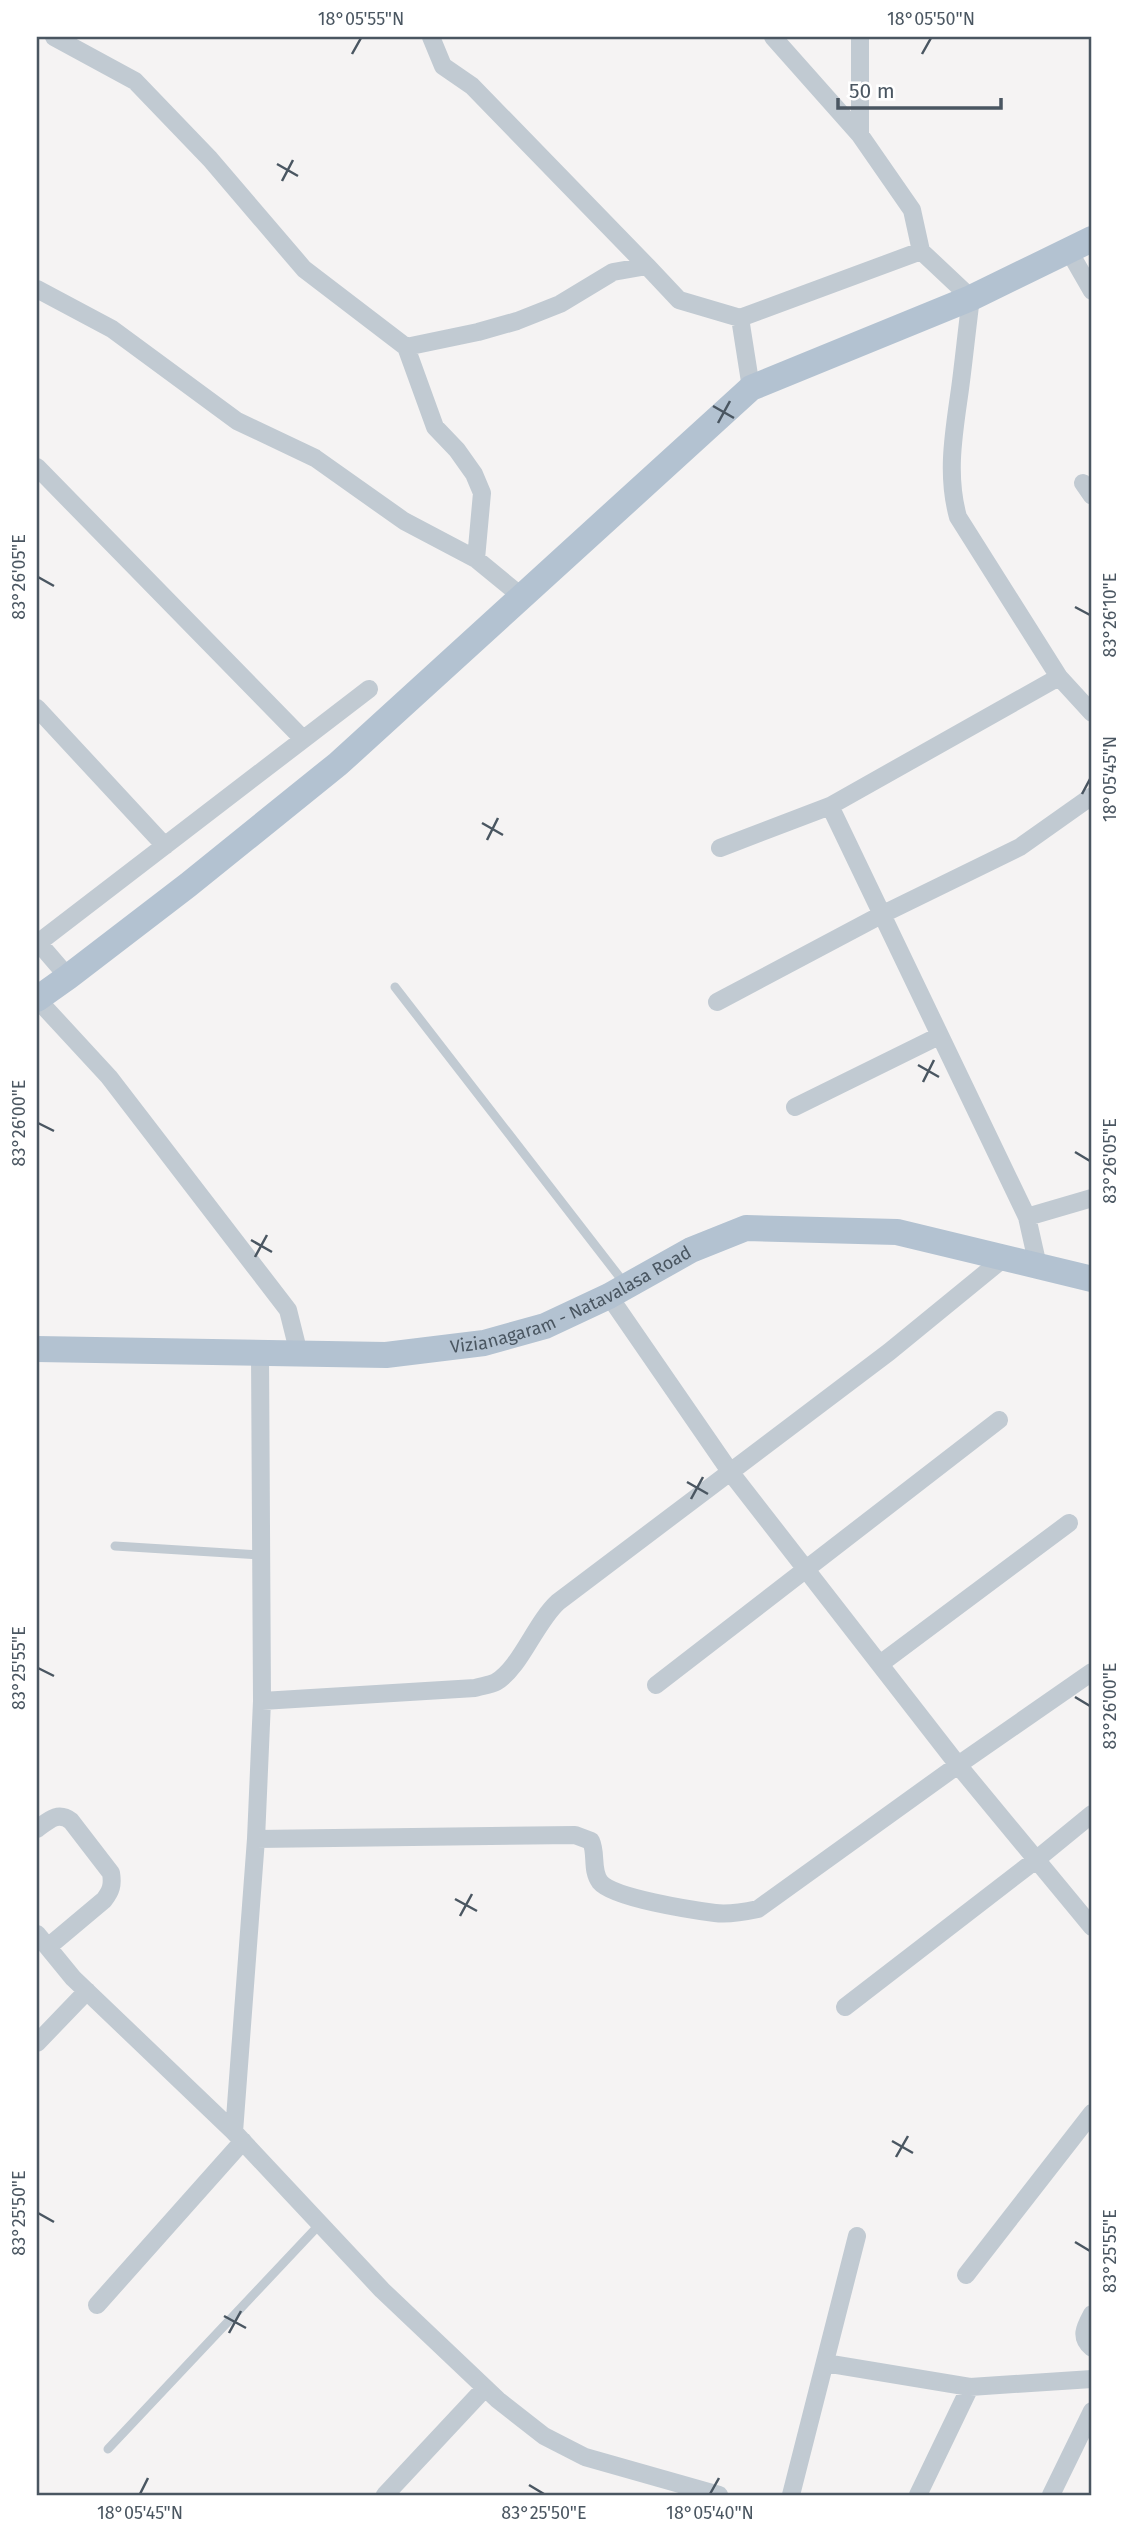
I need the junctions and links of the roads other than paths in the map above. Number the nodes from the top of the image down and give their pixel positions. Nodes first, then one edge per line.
1 (54, 37) edge
2 (773, 37) edge
3 (860, 37) edge
4 (430, 38) edge
5 (860, 135) junction
6 (1081, 245) edge
7 (921, 251) junction
8 (647, 266) junction
9 (37, 289) edge
10 (1092, 291) edge
11 (971, 298) junction
12 (740, 318) junction
13 (406, 347) junction
14 (751, 388) junction
15 (37, 467) edge
16 (476, 559) junction
17 (521, 596) junction
18 (1059, 677) junction
19 (369, 689) dead end
20 (37, 708) edge
21 (1092, 713) edge
22 (303, 739) junction
23 (1092, 796) edge
24 (830, 806) junction
25 (165, 846) junction
26 (720, 848) dead end
27 (881, 915) junction
28 (38, 942) edge
29 (68, 977) junction
30 (395, 987) dead end
31 (37, 999) edge
32 (717, 1002) dead end
33 (939, 1036) junction
34 (795, 1107) dead end
35 (1092, 1198) edge
36 (1027, 1217) junction
37 (1004, 1258) junction
38 (1038, 1266) junction
39 (1092, 1279) edge
40 (618, 1292) junction
41 (37, 1349) edge
42 (260, 1353) junction
43 (299, 1354) junction
44 (999, 1420) dead end
45 (731, 1472) junction
46 (1069, 1523) dead end
47 (115, 1546) dead end
48 (261, 1555) junction
49 (806, 1569) junction
50 (880, 1664) junction
51 (1092, 1672) edge
52 (656, 1685) dead end
53 (262, 1701) junction
54 (958, 1765) junction
55 (1092, 1814) edge
56 (37, 1829) edge
57 (256, 1839) junction
58 (1037, 1859) junction
59 (1092, 1927) edge
60 (42, 1940) edge
61 (87, 1991) junction
62 (845, 2007) dead end
63 (37, 2043) edge
64 (1092, 2113) edge
65 (239, 2137) junction
66 (320, 2224) junction
67 (857, 2236) dead end
68 (966, 2275) dead end
69 (97, 2305) dead end
70 (1092, 2314) edge
71 (1092, 2348) edge
72 (825, 2363) junction
73 (1092, 2379) edge
74 (971, 2387) junction
75 (485, 2388) junction
76 (1092, 2412) edge
77 (108, 2449) dead end
78 (385, 2495) edge
79 (719, 2495) edge
80 (791, 2495) edge
81 (918, 2495) edge
82 (1051, 2495) edge

1 - 13 street
2 - 5 street
3 - 5 street
4 - 8 street
5 - 7 street
6 - 10 street
6 - 11 main road
7 - 11 street
7 - 12 street
8 - 12 street
8 - 13 street
9 - 16 street
11 - 14 main road
11 - 18 street
12 - 14 street
13 - 16 street
14 - 17 main road
15 - 22 street
16 - 17 street
17 - 29 main road
18 - 21 street
18 - 24 street
19 - 22 street
20 - 25 street
22 - 25 street
23 - 27 street
24 - 26 street
24 - 27 street
25 - 28 street
27 - 32 street
27 - 33 street
28 - 29 street
29 - 31 main road
30 - 40 lane
31 - 43 street
33 - 34 street
33 - 36 street
35 - 36 street
36 - 38 street
37 - 38 main road, Vizianagaram - Natavalasa Road
37 - 40 main road, Vizianagaram - Natavalasa Road
37 - 45 street
38 - 39 main road, Vizianagaram - Natavalasa Road
40 - 43 main road, Vizianagaram - Natavalasa Road
40 - 45 street
41 - 42 main road, Vizianagaram - Natavalasa Road
42 - 43 main road, Vizianagaram - Natavalasa Road
42 - 48 street
44 - 49 street
45 - 49 street
45 - 53 street
46 - 50 street
47 - 48 lane
48 - 53 street
49 - 50 street
49 - 52 street
50 - 54 street
51 - 54 street
53 - 57 street
54 - 57 street
54 - 58 street
55 - 58 street
56 - 60 street
57 - 65 street
58 - 59 street
58 - 62 street
60 - 61 street
61 - 63 street
61 - 65 street
64 - 68 street
65 - 66 street
65 - 69 street
66 - 75 street
66 - 77 lane
67 - 72 street
70 - 71 street
72 - 74 street
72 - 80 street
73 - 74 street
74 - 81 street
75 - 78 street
75 - 79 street
76 - 82 street

